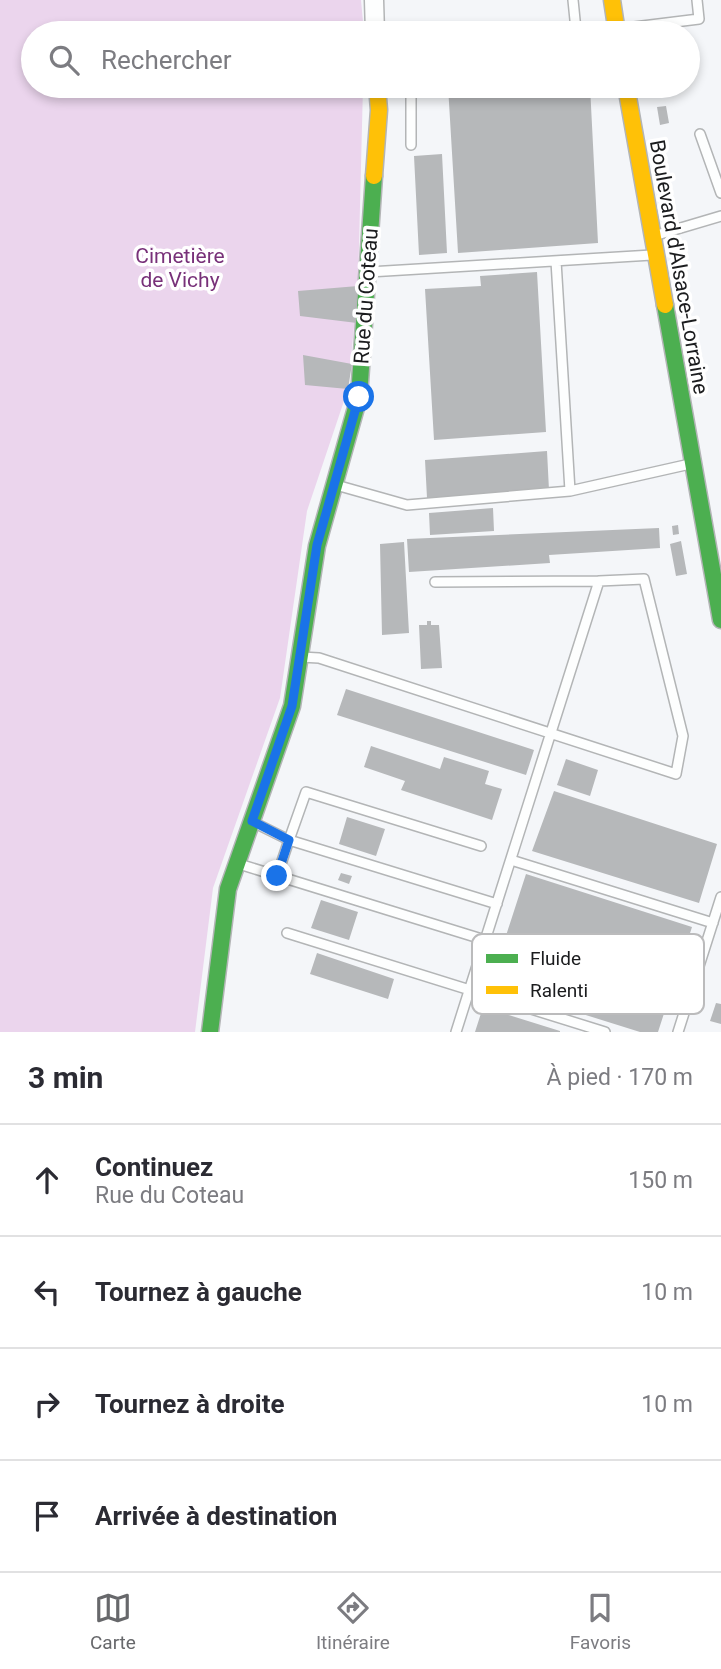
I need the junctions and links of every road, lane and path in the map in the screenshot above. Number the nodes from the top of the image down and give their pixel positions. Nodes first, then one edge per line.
1 (374, 0) edge
2 (573, 0) edge
3 (612, 0) edge
4 (697, 0) edge
5 (375, 21) edge
6 (575, 21) edge
7 (615, 21) edge
8 (685, 21) edge
9 (378, 98) edge
10 (411, 98) edge
11 (628, 98) edge
12 (700, 134) dead end
13 (411, 145) dead end
14 (721, 193) edge
15 (721, 216) edge
16 (652, 237) junction
17 (655, 255) junction
18 (556, 261) junction
19 (367, 272) junction
20 (692, 463) junction
21 (334, 484) junction
22 (570, 491) junction
23 (599, 581) junction
24 (435, 582) dead end
25 (721, 620) edge
26 (299, 657) junction
27 (551, 735) junction
28 (252, 821) junction
29 (289, 840) junction
30 (481, 846) dead end
31 (511, 860) junction
32 (237, 863) junction
33 (277, 876) junction
34 (721, 897) edge
35 (497, 904) junction
36 (713, 923) junction
37 (287, 933) dead end
38 (487, 934) edge
39 (472, 936) edge
40 (704, 951) edge
41 (472, 983) edge
42 (470, 990) junction
43 (547, 1014) edge
44 (684, 1014) edge
45 (210, 1032) edge
46 (456, 1032) edge
47 (605, 1032) edge
48 (678, 1032) edge

1 - 5 street
2 - 6 lane
3 - 7 street
4 - 8 lane
9 - 19 street, Rue du Coteau
10 - 13 lane
11 - 16 street, Boulevard d'Alsace-Lorraine
12 - 14 lane
15 - 16 lane
16 - 17 street, Boulevard d'Alsace-Lorraine
17 - 18 lane
17 - 20 street, Boulevard d'Alsace-Lorraine
18 - 19 lane
18 - 22 lane
19 - 21 street, Rue du Coteau
20 - 22 lane
20 - 25 street, Boulevard d'Alsace-Lorraine
21 - 22 lane
21 - 26 street, Rue du Coteau
23 - 24 lane
23 - 27 lane
23 - 27 lane
26 - 27 lane
26 - 28 street, Rue du Coteau
27 - 31 lane
28 - 29 lane
28 - 32 street, Rue du Coteau
29 - 30 lane
29 - 33 lane
29 - 35 lane
31 - 35 lane
31 - 36 lane
32 - 33 lane
32 - 45 street, Rue du Coteau
33 - 39 lane
34 - 36 lane
35 - 38 lane
36 - 40 lane
37 - 42 lane
41 - 42 lane
42 - 46 lane
43 - 47 lane
44 - 48 lane

